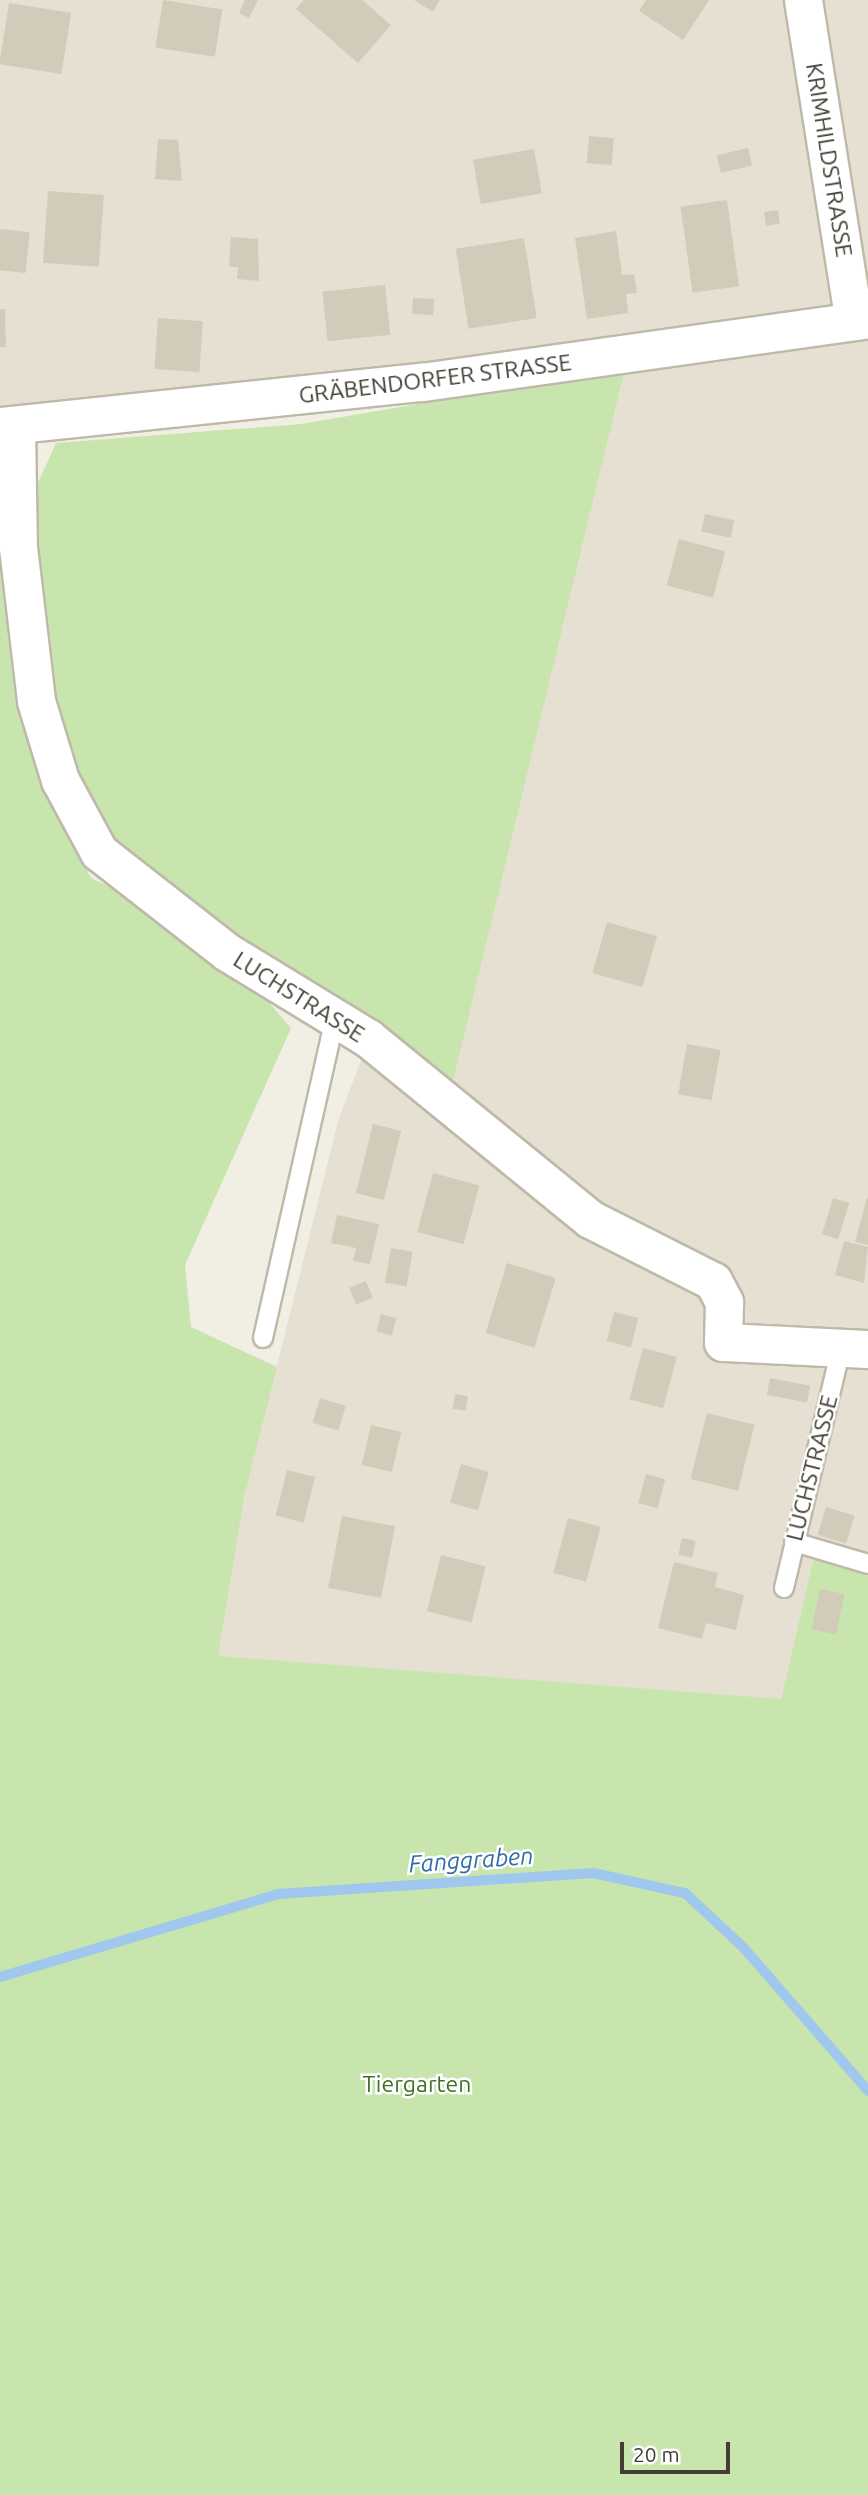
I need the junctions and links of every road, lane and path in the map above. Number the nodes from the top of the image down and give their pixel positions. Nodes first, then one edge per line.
1 (803, 0) edge
2 (861, 320) edge
3 (8, 426) edge
4 (335, 1018) junction
5 (263, 1338) dead end
6 (855, 1349) edge
7 (794, 1542) junction
8 (868, 1564) edge
9 (784, 1588) dead end

1 - 2 street, KRIMHILDSTRASSE
2 - 3 street, GRÄBENDORFER STRASSE
3 - 4 street, LUCHSTRASSE
4 - 5 lane
4 - 6 street, LUCHSTRASSE
6 - 7 lane, LUCHSTRASSE
7 - 8 lane
7 - 9 lane, LUCHSTRASSE

